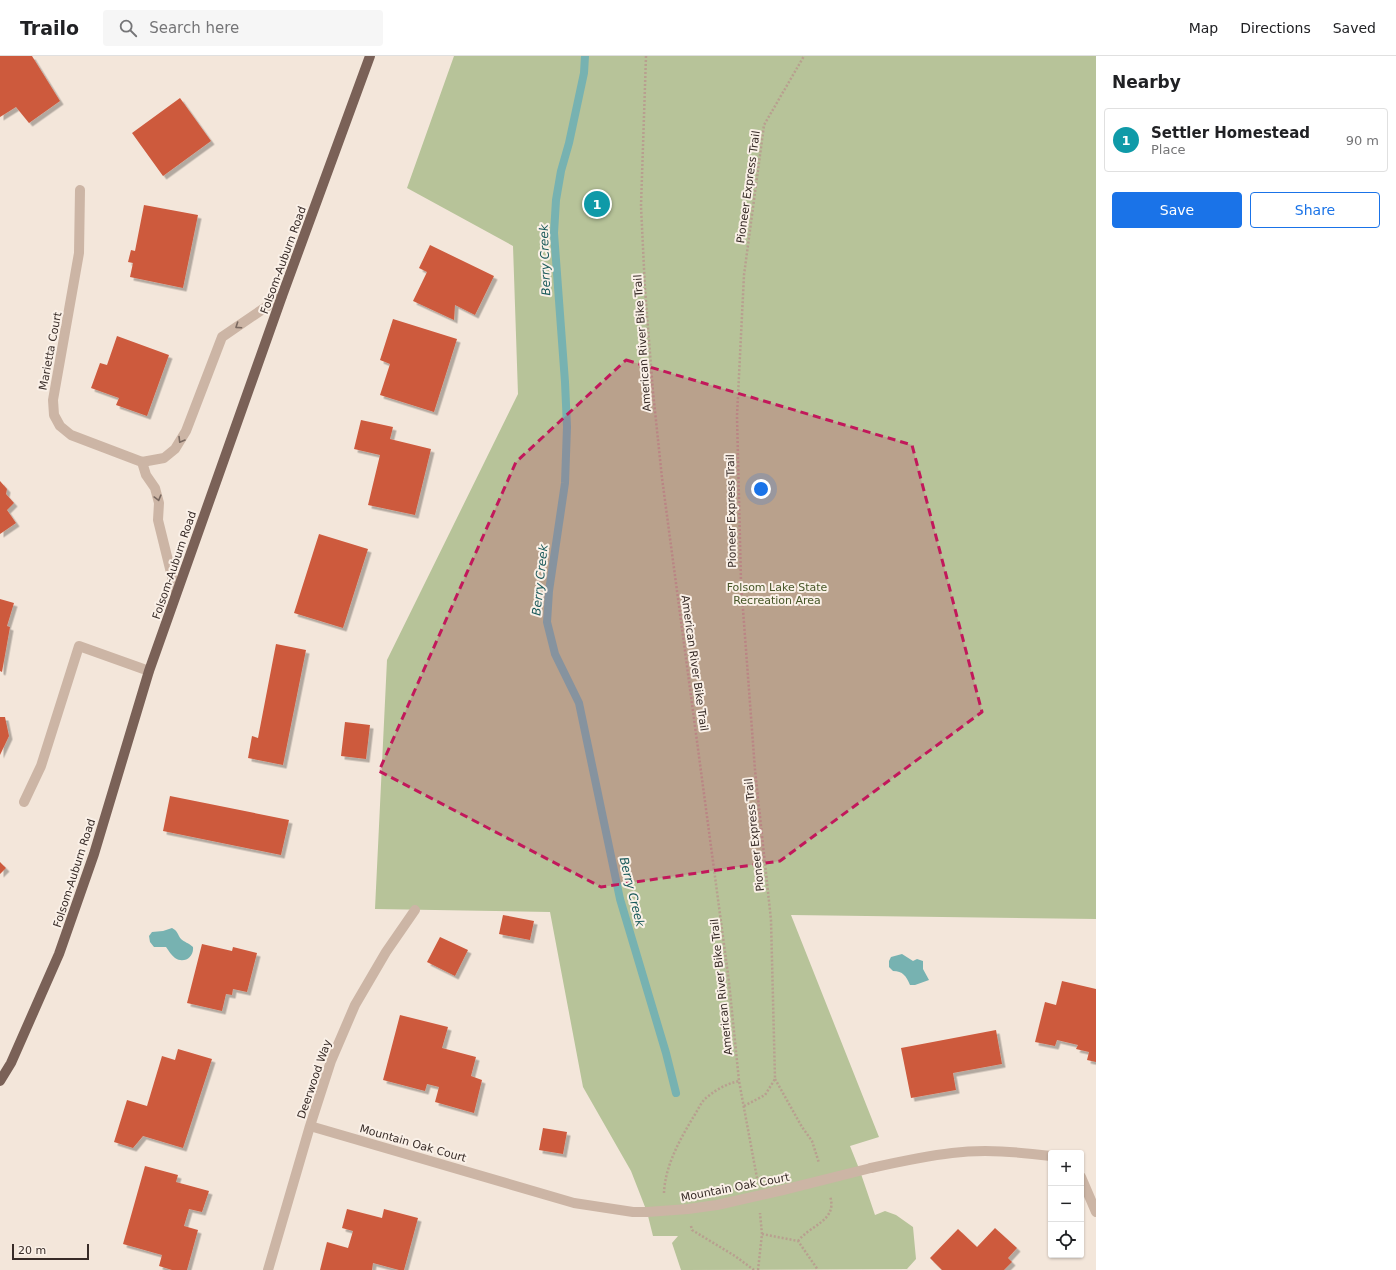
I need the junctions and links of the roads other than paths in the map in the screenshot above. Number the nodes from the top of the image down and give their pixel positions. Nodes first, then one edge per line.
1 (370, 56) edge
2 (80, 190) dead end
3 (282, 296) junction
4 (142, 462) junction
5 (176, 593) junction
6 (149, 671) junction
7 (24, 802) dead end
8 (415, 910) dead end
9 (0, 1081) edge
10 (310, 1126) junction
11 (1048, 1156) edge
12 (1084, 1183) edge
13 (1096, 1212) edge
14 (268, 1270) edge

1 - 3 main road, Folsom-Auburn Road
2 - 4 street, Marietta Court
3 -> 4 street
3 - 5 main road, Folsom-Auburn Road
4 -> 5 street
5 - 6 main road, Folsom-Auburn Road
6 - 7 street
6 - 9 main road, Folsom-Auburn Road
8 - 10 street, Deerwood Way
10 - 11 street, Mountain Oak Court, bridge
10 - 14 street, Deerwood Way
12 - 13 street

